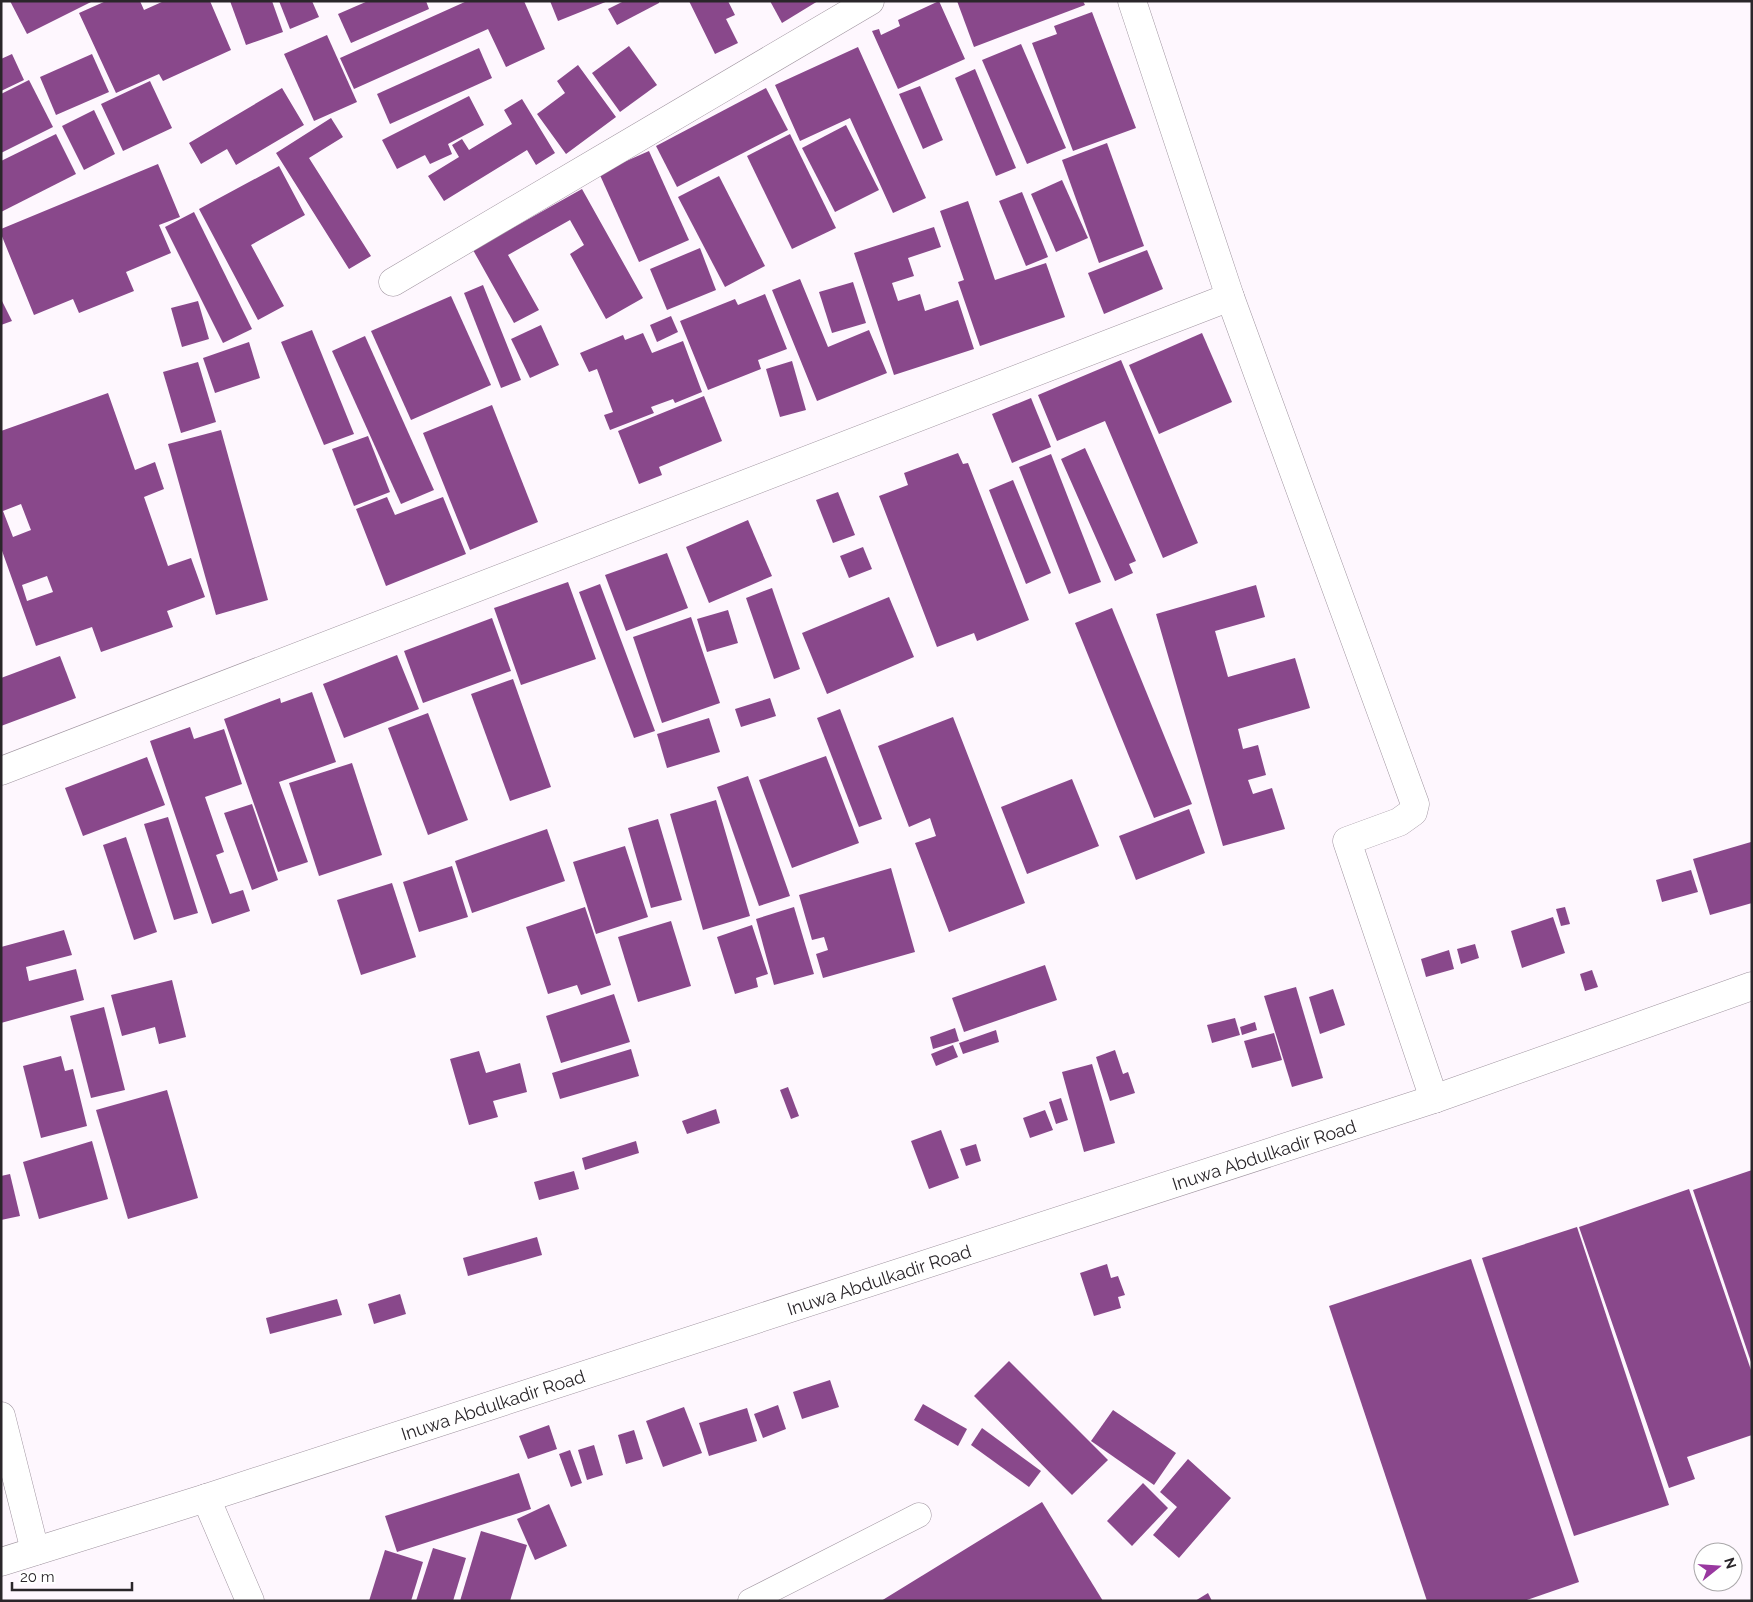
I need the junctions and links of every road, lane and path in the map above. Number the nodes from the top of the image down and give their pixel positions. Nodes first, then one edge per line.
1 (870, 1) edge
2 (1132, 1) edge
3 (393, 282) dead end
4 (1230, 297) junction
5 (1, 771) edge
6 (1752, 986) edge
7 (1434, 1099) junction
8 (1, 1416) edge
9 (206, 1498) junction
10 (919, 1515) dead end
11 (34, 1552) junction
12 (1, 1562) edge
13 (250, 1601) edge
14 (750, 1601) edge

1 - 3 street
2 - 4 street
4 - 5 street
4 - 7 street
6 - 7 street, Inuwa Abdulkadir Road
7 - 9 street, Inuwa Abdulkadir Road
8 - 11 street
9 - 11 street, Inuwa Abdulkadir Road
9 - 13 street
10 - 14 lane
11 - 12 street, Inuwa Abdulkadir Road

